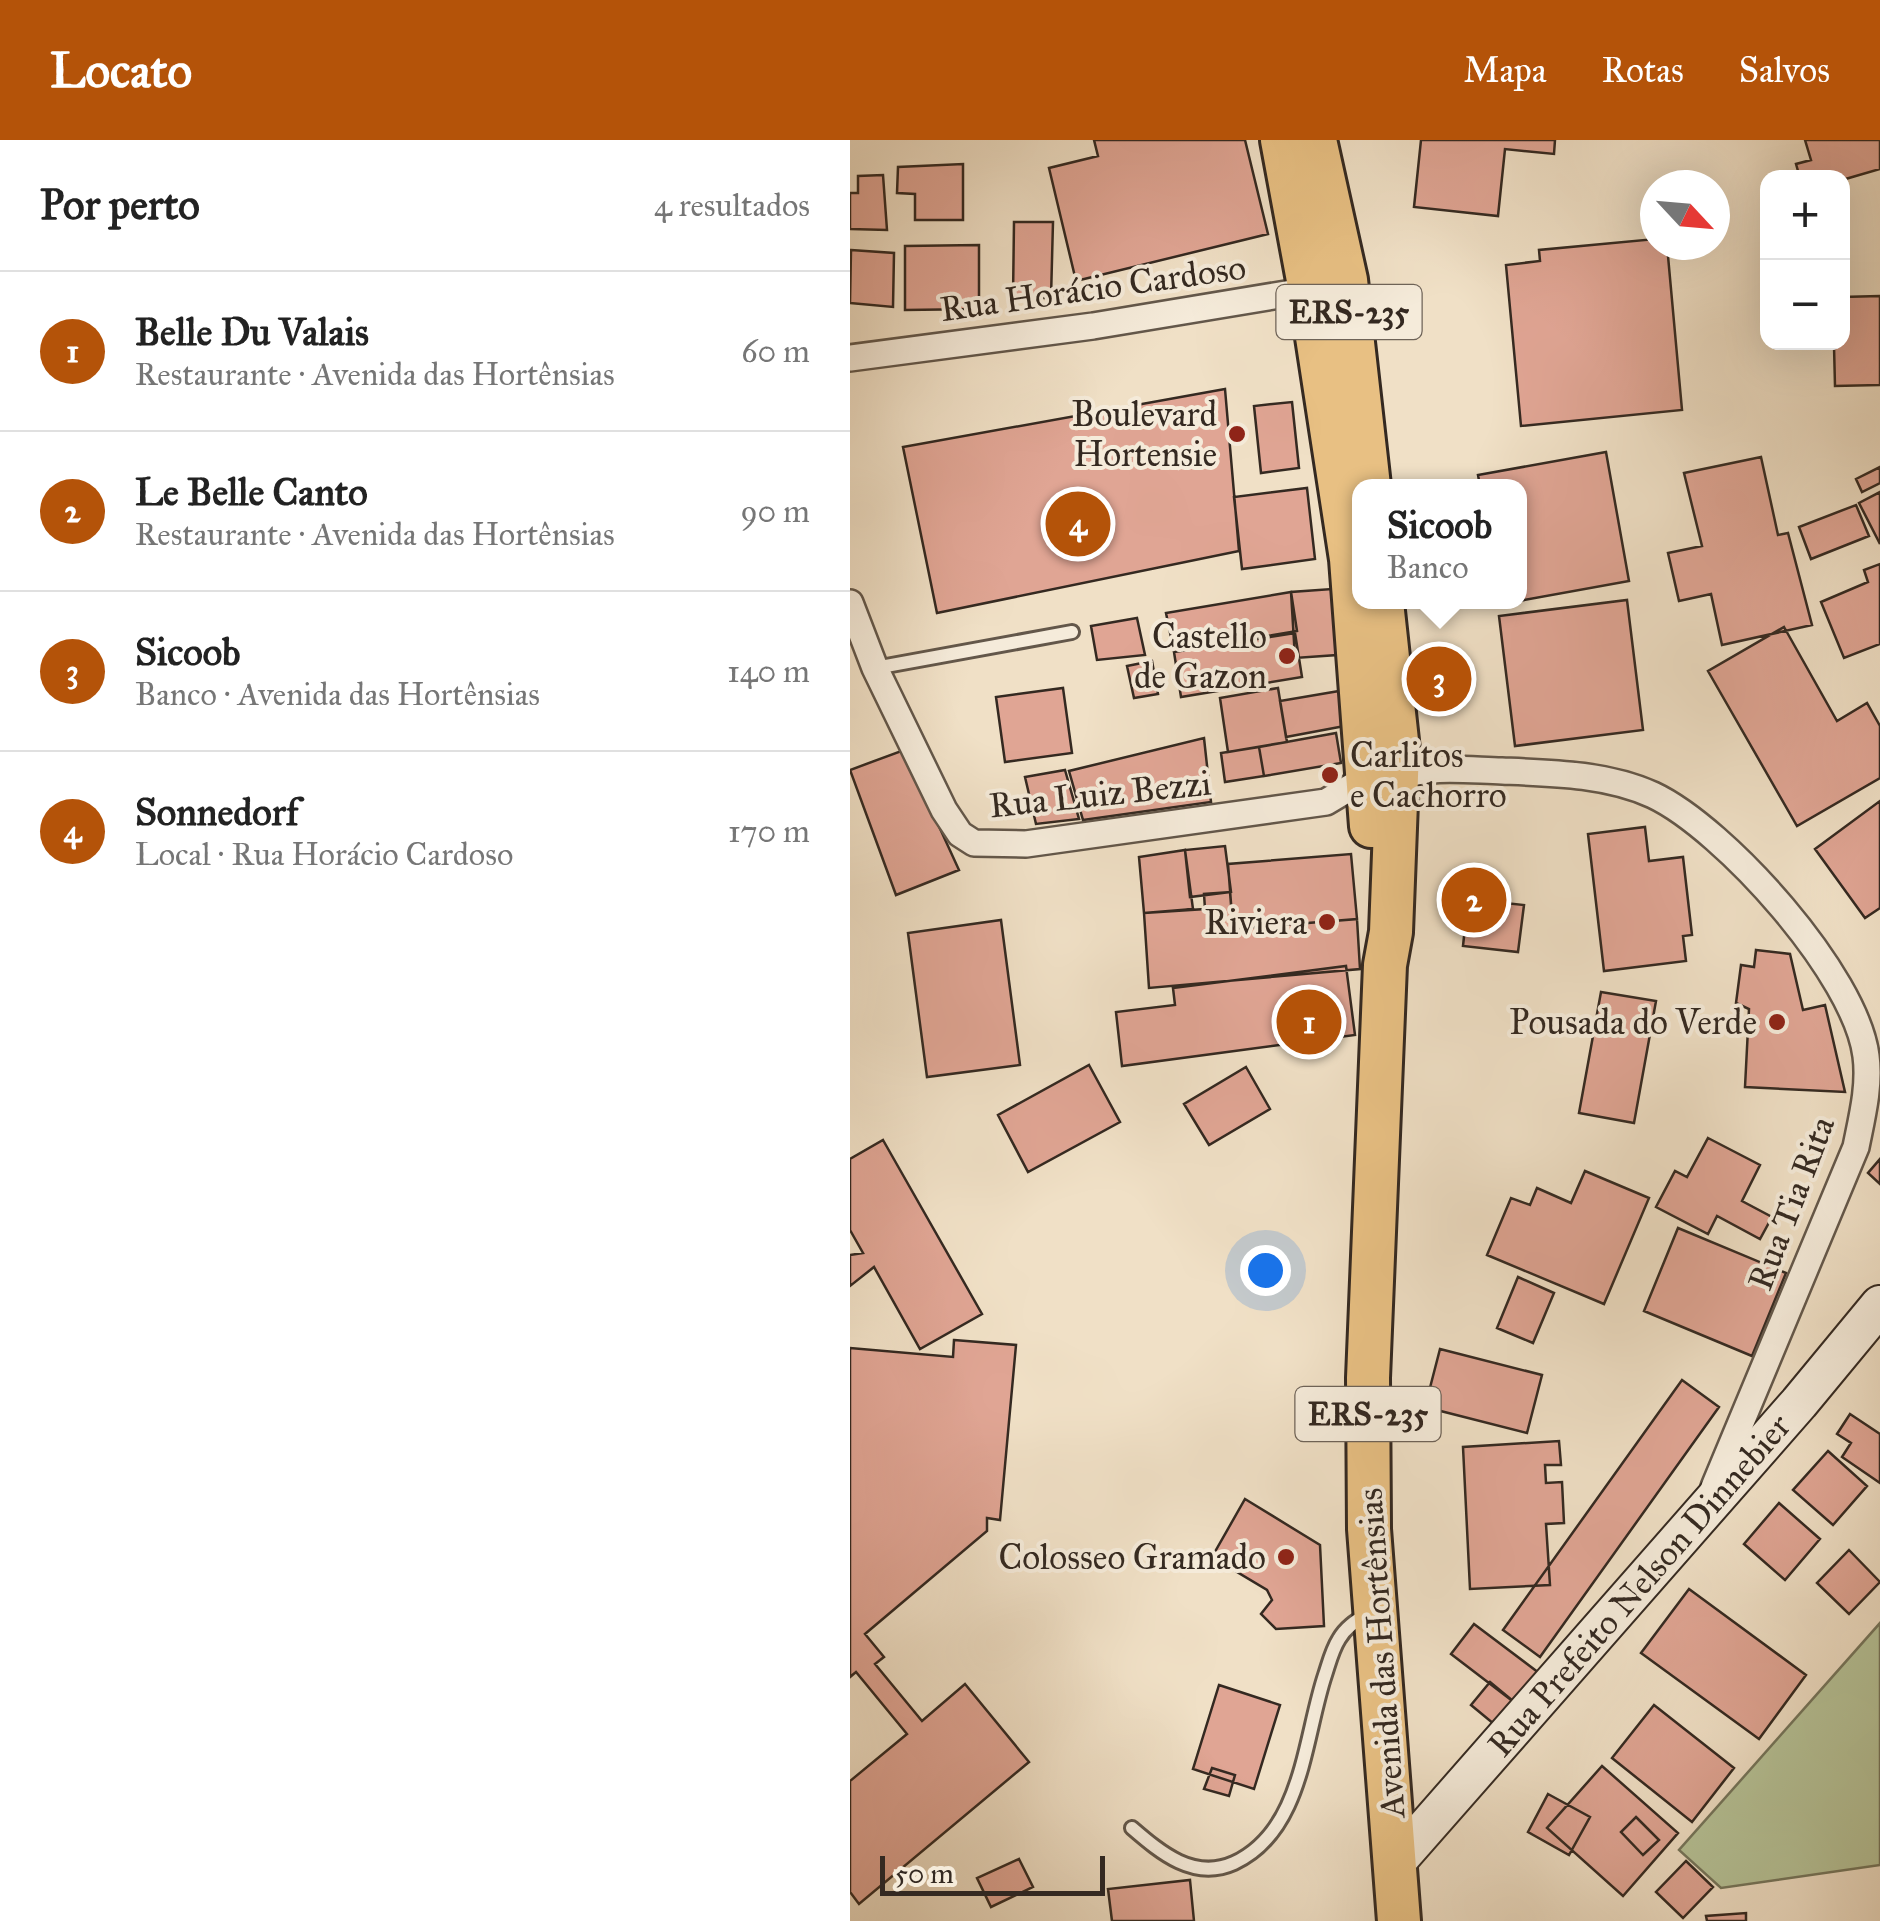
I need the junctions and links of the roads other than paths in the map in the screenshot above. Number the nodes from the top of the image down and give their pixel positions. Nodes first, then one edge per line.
1 (1282, 140) edge
2 (1315, 140) edge
3 (1328, 286) junction
4 (850, 358) edge
5 (1368, 479) edge
6 (1352, 572) edge
7 (850, 603) edge
8 (1355, 609) edge
9 (1382, 609) edge
10 (1072, 632) dead end
11 (874, 668) junction
12 (1393, 778) junction
13 (1326, 802) junction
14 (1385, 965) junction
15 (1880, 1305) edge
16 (1705, 1510) junction
17 (1374, 1610) junction
18 (1132, 1828) dead end
19 (1395, 1863) junction
20 (1399, 1921) edge

1 - 3 main road, ERS-235
2 - 3 main road, ERS-235
3 - 4 street, Rua Horácio Cardoso
3 - 5 main road, ERS-235
3 - 6 main road, ERS-235
7 - 11 street, Rua Luiz Bezzi
8 - 12 main road, ERS-235
9 - 12 main road, Avenida das Hortênsias / ERS-235
10 - 11 lane
11 - 13 street, Rua Luiz Bezzi
12 - 13 street, Rua Luiz Bezzi
12 - 13 street, Rua Luiz Bezzi
12 - 14 main road, Avenida das Hortênsias / ERS-235
12 - 14 main road, Avenida das Hortênsias / ERS-235
12 - 16 street, Rua Tia Rita
14 - 17 main road, Avenida das Hortênsias / ERS-235
15 - 16 street, Rua Prefeito Nelson Dinnebier
16 - 19 street, Rua Prefeito Nelson Dinnebier
17 - 18 lane
17 - 19 main road, Avenida das Hortênsias / ERS-235
19 - 20 main road, Avenida das Hortênsias / ERS-235

